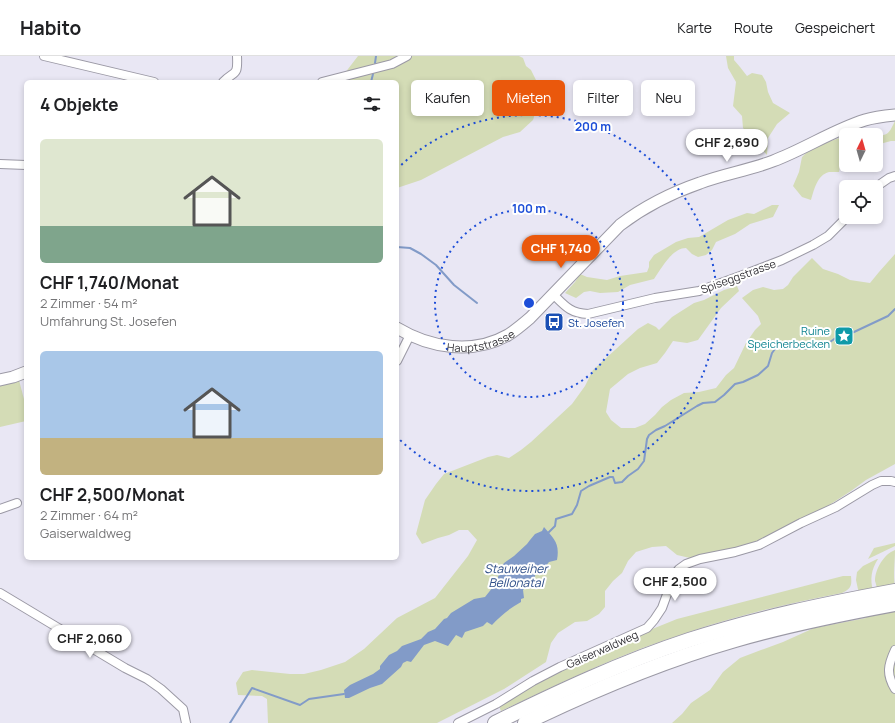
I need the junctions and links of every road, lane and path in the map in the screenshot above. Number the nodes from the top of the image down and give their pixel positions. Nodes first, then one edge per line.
1 (44, 56) edge
2 (237, 56) edge
3 (407, 56) edge
4 (146, 80) edge
5 (226, 80) edge
6 (330, 80) edge
7 (895, 115) edge
8 (0, 164) edge
9 (24, 165) edge
10 (895, 176) edge
11 (883, 182) edge
12 (839, 224) edge
13 (553, 294) junction
14 (399, 329) edge
15 (410, 335) junction
16 (399, 357) edge
17 (24, 373) edge
18 (0, 380) edge
19 (895, 482) edge
20 (18, 503) dead end
21 (0, 510) edge
22 (0, 592) edge
23 (895, 592) edge
24 (869, 603) junction
25 (895, 604) edge
26 (895, 650) edge
27 (895, 689) edge
28 (186, 723) edge
29 (458, 723) edge
30 (495, 723) edge
31 (525, 723) edge

1 - 4 street
2 - 5 street
3 - 6 street
7 - 13 street, Hauptstrasse
8 - 9 street
10 - 11 street
12 - 13 street, Spiseggstrasse
13 - 15 street, Hauptstrasse
14 - 15 street, Hauptstrasse
15 - 16 street
17 - 18 street
19 - 29 street, Gaiserwaldweg
20 - 21 street
22 - 28 street
23 - 24 highway
24 - 25 highway
24 - 30 highway
24 - 31 highway
26 - 27 street

